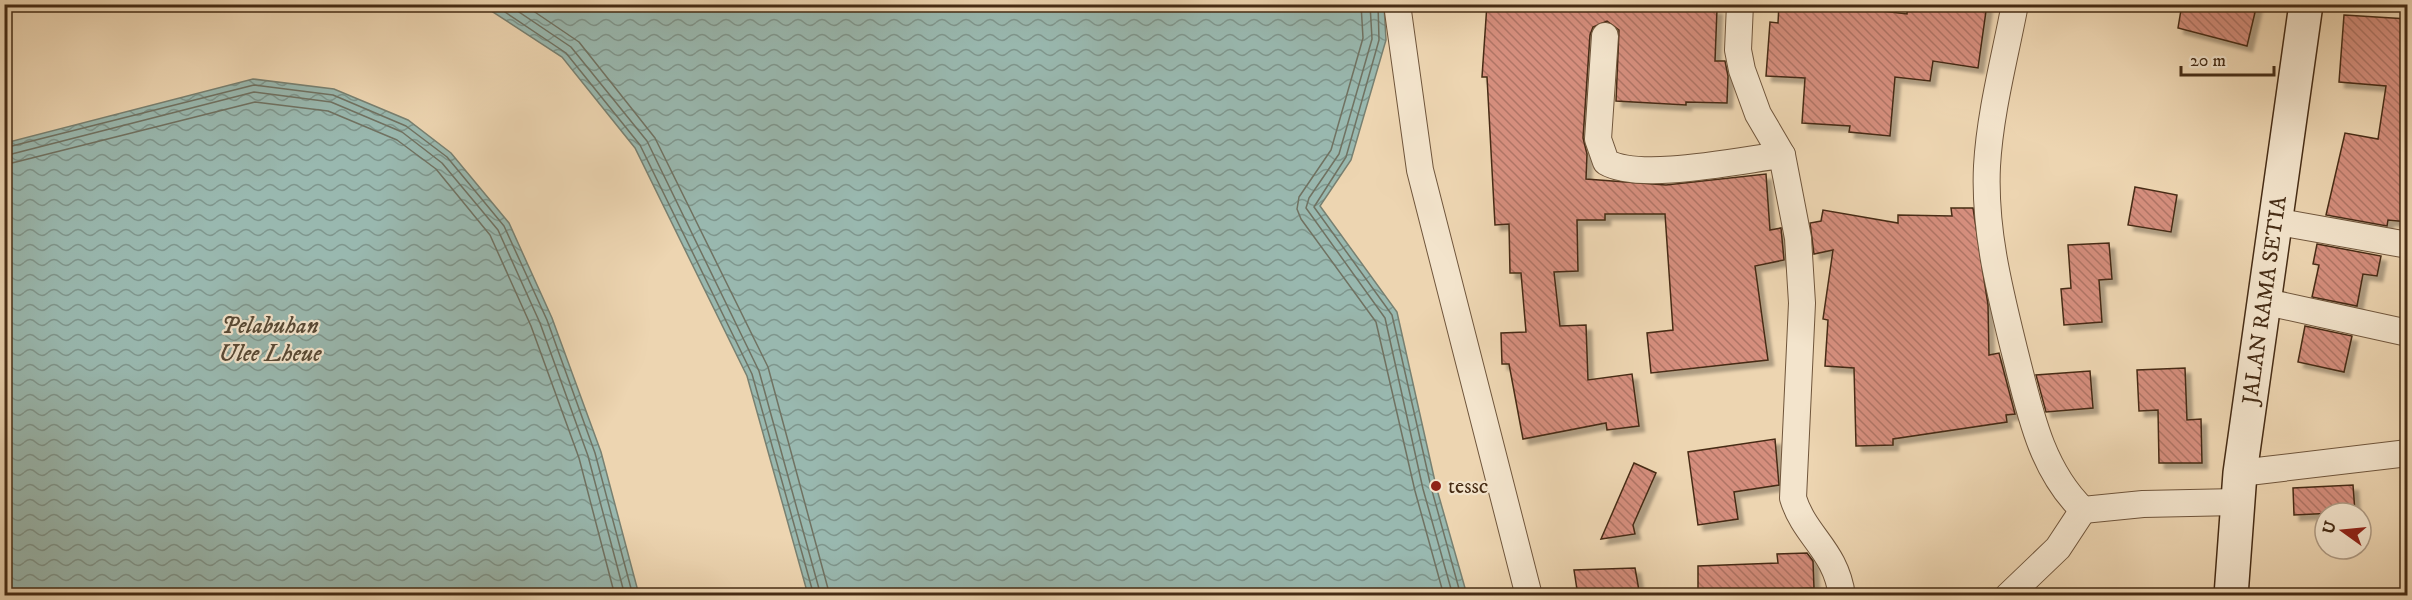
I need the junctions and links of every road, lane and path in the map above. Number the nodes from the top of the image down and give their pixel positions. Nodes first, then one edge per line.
1 (1397, 4) edge
2 (1740, 4) edge
3 (2015, 4) edge
4 (2306, 4) edge
5 (1605, 36) dead end
6 (1782, 155) junction
7 (2273, 221) junction
8 (2408, 245) edge
9 (2262, 301) junction
10 (2408, 333) edge
11 (2408, 453) edge
12 (2238, 488) junction
13 (2083, 510) junction
14 (1529, 596) edge
15 (1842, 596) edge
16 (2008, 596) edge
17 (2231, 596) edge

1 - 14 street
2 - 6 street
3 - 13 street
4 - 7 street, JALAN RAMA SETIA
5 - 6 street
6 - 15 street
7 - 8 street
7 - 9 street, JALAN RAMA SETIA
9 - 10 street
9 - 12 street, JALAN RAMA SETIA
11 - 12 street
12 - 13 street
12 - 17 street, JALAN RAMA SETIA
13 - 16 street

